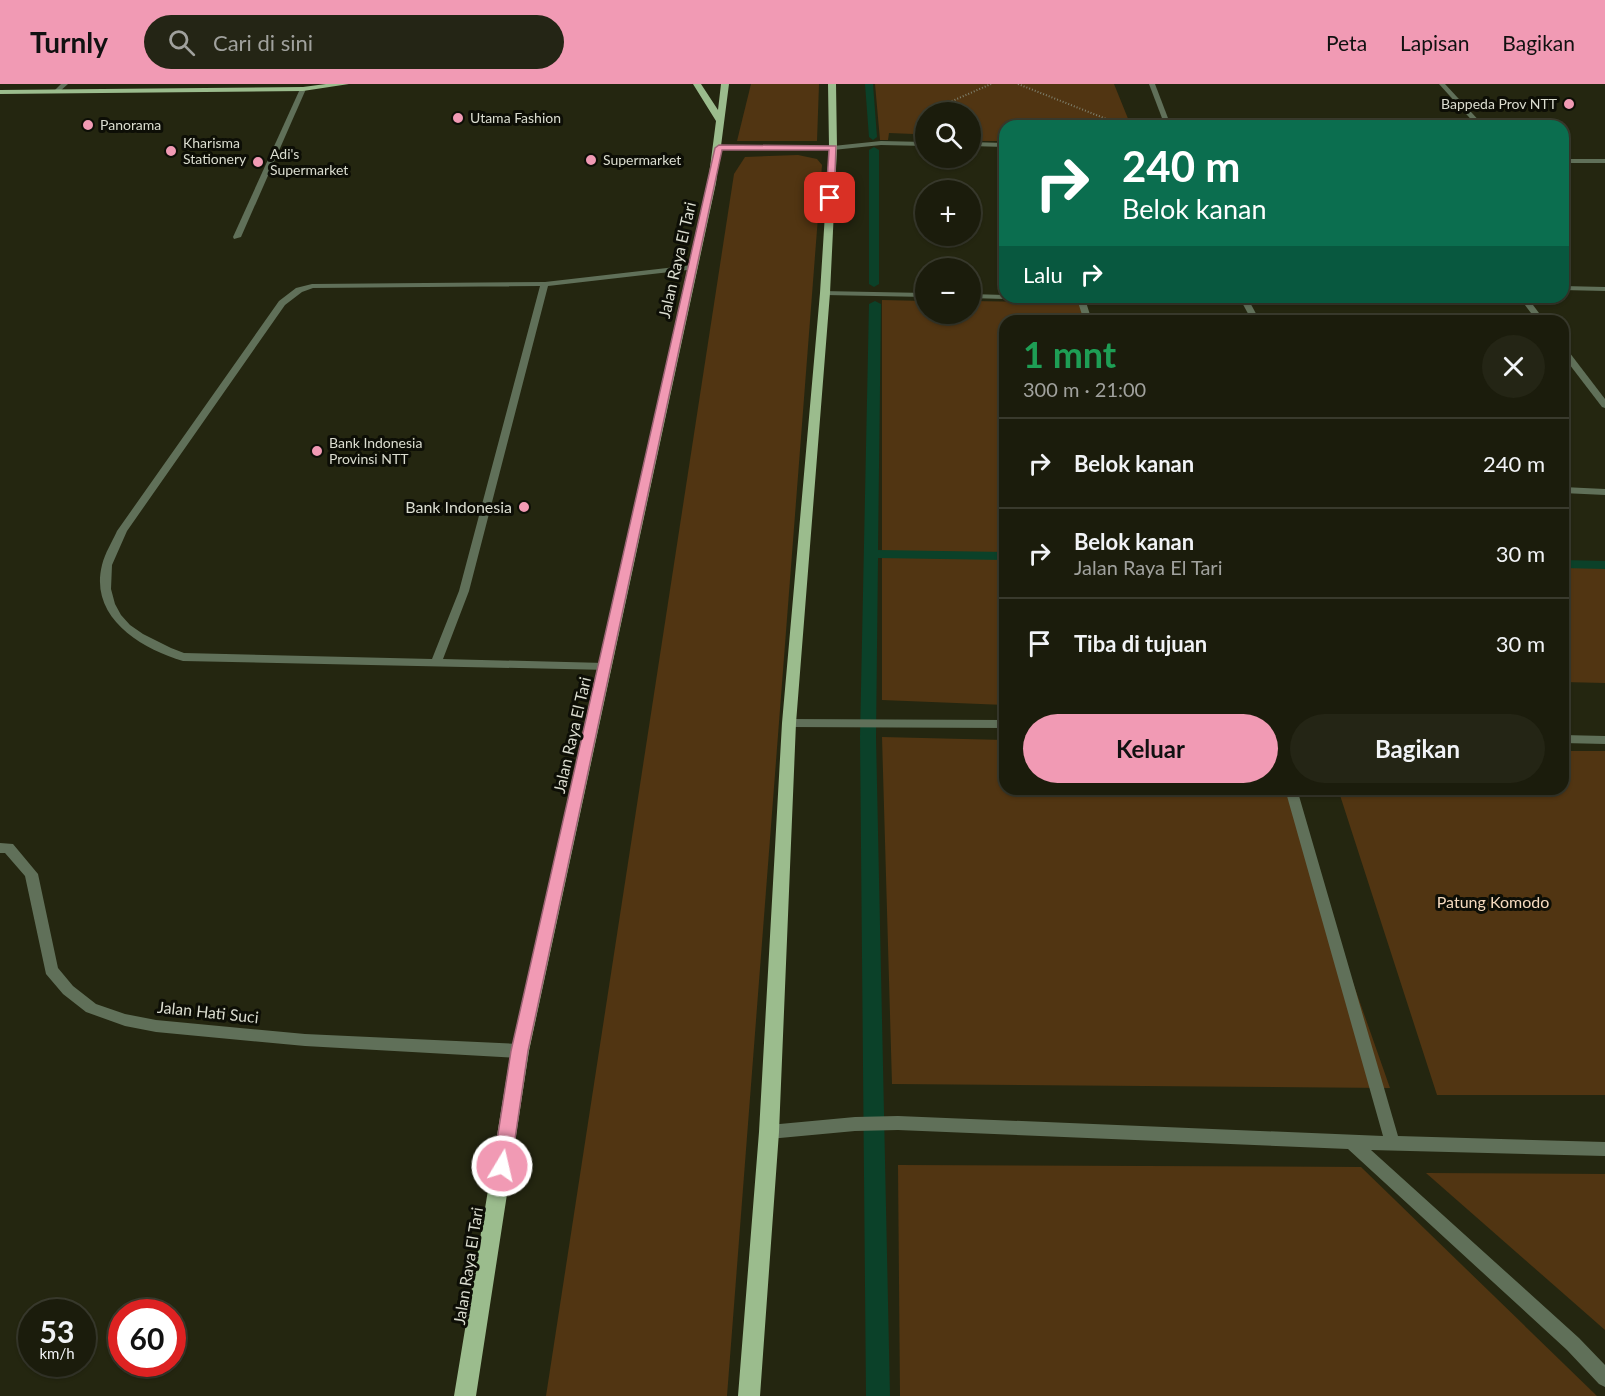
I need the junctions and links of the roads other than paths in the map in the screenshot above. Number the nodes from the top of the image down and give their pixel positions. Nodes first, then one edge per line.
1 (65, 84) edge
2 (345, 84) edge
3 (697, 84) edge
4 (725, 84) edge
5 (832, 84) edge
6 (1152, 84) edge
7 (1442, 84) edge
8 (303, 89) junction
9 (57, 91) junction
10 (0, 92) edge
11 (1166, 120) edge
12 (1475, 120) edge
13 (721, 122) junction
14 (915, 144) edge
15 (981, 144) edge
16 (999, 145) edge
17 (719, 148) junction
18 (833, 148) junction
19 (1569, 161) edge
20 (1605, 161) edge
21 (237, 237) dead end
22 (693, 267) junction
23 (545, 284) junction
24 (1569, 288) edge
25 (1605, 289) edge
26 (825, 293) junction
27 (915, 295) edge
28 (981, 296) edge
29 (999, 297) edge
30 (1569, 358) edge
31 (1605, 405) edge
32 (1569, 490) edge
33 (1605, 492) edge
34 (436, 663) junction
35 (605, 667) junction
36 (789, 723) junction
37 (999, 724) edge
38 (1569, 739) edge
39 (1605, 740) edge
40 (1293, 795) edge
41 (0, 848) edge
42 (520, 1051) junction
43 (769, 1132) junction
44 (1351, 1142) junction
45 (1393, 1144) junction
46 (1605, 1149) edge
47 (1605, 1378) edge
48 (465, 1396) edge
49 (749, 1396) edge

1 - 9 street
2 - 8 main road
3 - 13 main road
4 - 13 main road, Jalan Raya El Tari
5 - 18 main road
6 - 11 street
7 - 12 street
8 - 9 main road
8 - 21 street
9 - 10 main road
13 - 17 main road, Jalan Raya El Tari
14 - 18 street
15 - 16 street
17 - 18 main road
17 - 22 main road, Jalan Raya El Tari
18 - 26 main road
19 - 20 street
22 - 23 street
22 - 35 main road, Jalan Raya El Tari
23 - 34 street
23 - 34 street
24 - 25 street
26 - 27 street
26 - 36 main road
28 - 29 street
30 - 31 street
32 - 33 street
34 - 35 street
35 - 42 main road, Jalan Raya El Tari
36 - 37 street
36 - 43 main road
38 - 39 street
40 - 45 street
41 - 42 street, Jalan Hati Suci
42 - 48 main road, Jalan Raya El Tari
43 - 44 street
43 - 49 main road
44 - 45 street
44 - 47 street
45 - 46 street

